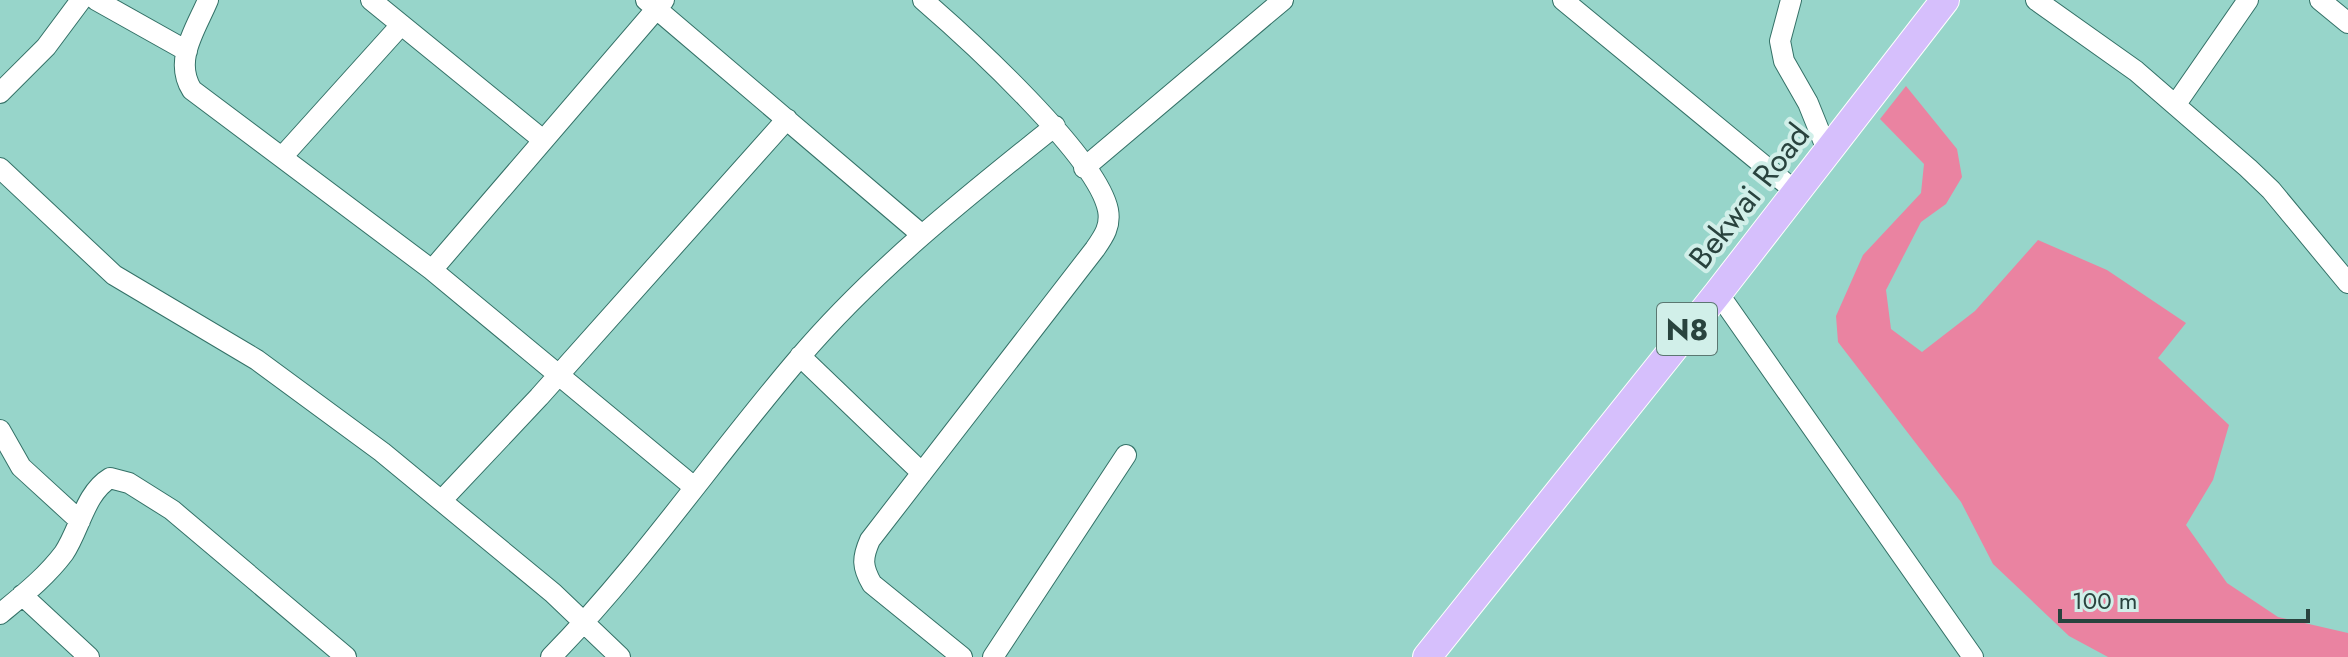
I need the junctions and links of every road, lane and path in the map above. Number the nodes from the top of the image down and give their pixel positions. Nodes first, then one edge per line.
1 (81, 0) edge
2 (96, 0) edge
3 (208, 0) edge
4 (371, 0) edge
5 (923, 0) edge
6 (1283, 0) edge
7 (1563, 0) edge
8 (1791, 0) edge
9 (1945, 0) edge
10 (2036, 0) edge
11 (2248, 0) edge
12 (2320, 0) edge
13 (656, 3) edge
14 (2348, 23) edge
15 (401, 25) junction
16 (187, 51) junction
17 (0, 93) edge
18 (2176, 104) junction
19 (787, 119) junction
20 (1055, 126) junction
21 (543, 140) junction
22 (1827, 150) junction
23 (282, 157) junction
24 (0, 168) edge
25 (1084, 168) junction
26 (1795, 191) junction
27 (921, 234) junction
28 (432, 270) junction
29 (2346, 272) edge
30 (1718, 293) junction
31 (800, 356) junction
32 (558, 374) junction
33 (0, 430) edge
34 (1126, 455) dead end
35 (922, 473) junction
36 (694, 487) junction
37 (442, 500) junction
38 (80, 521) junction
39 (22, 595) junction
40 (0, 614) edge
41 (585, 623) junction
42 (89, 657) edge
43 (346, 657) edge
44 (551, 657) edge
45 (620, 657) edge
46 (962, 657) edge
47 (993, 657) edge
48 (1427, 657) edge
49 (1973, 657) edge

1 - 17 street
2 - 16 street
3 - 16 street
4 - 15 street
5 - 20 street
6 - 25 street
7 - 26 street
8 - 22 street
9 - 22 highway, Bekwai Road / N8
10 - 18 street
11 - 18 street
12 - 14 street
13 - 19 street
13 - 21 street
15 - 21 street
15 - 23 street
16 - 23 street
18 - 29 street
19 - 27 street
19 - 32 street
20 - 25 street
20 - 27 street
21 - 28 street
22 - 26 highway, Bekwai Road / N8
23 - 28 street
24 - 37 street
25 - 35 street
26 - 30 highway, Bekwai Road / N8
27 - 31 street
28 - 32 street
30 - 48 highway, Bekwai Road / N8
30 - 49 street
31 - 35 street
31 - 36 street
32 - 36 street
32 - 37 street
33 - 38 street
34 - 47 street
35 - 46 street
36 - 41 street
37 - 41 street
38 - 39 street
38 - 43 street
39 - 40 street
39 - 42 street
41 - 44 street
41 - 45 street

